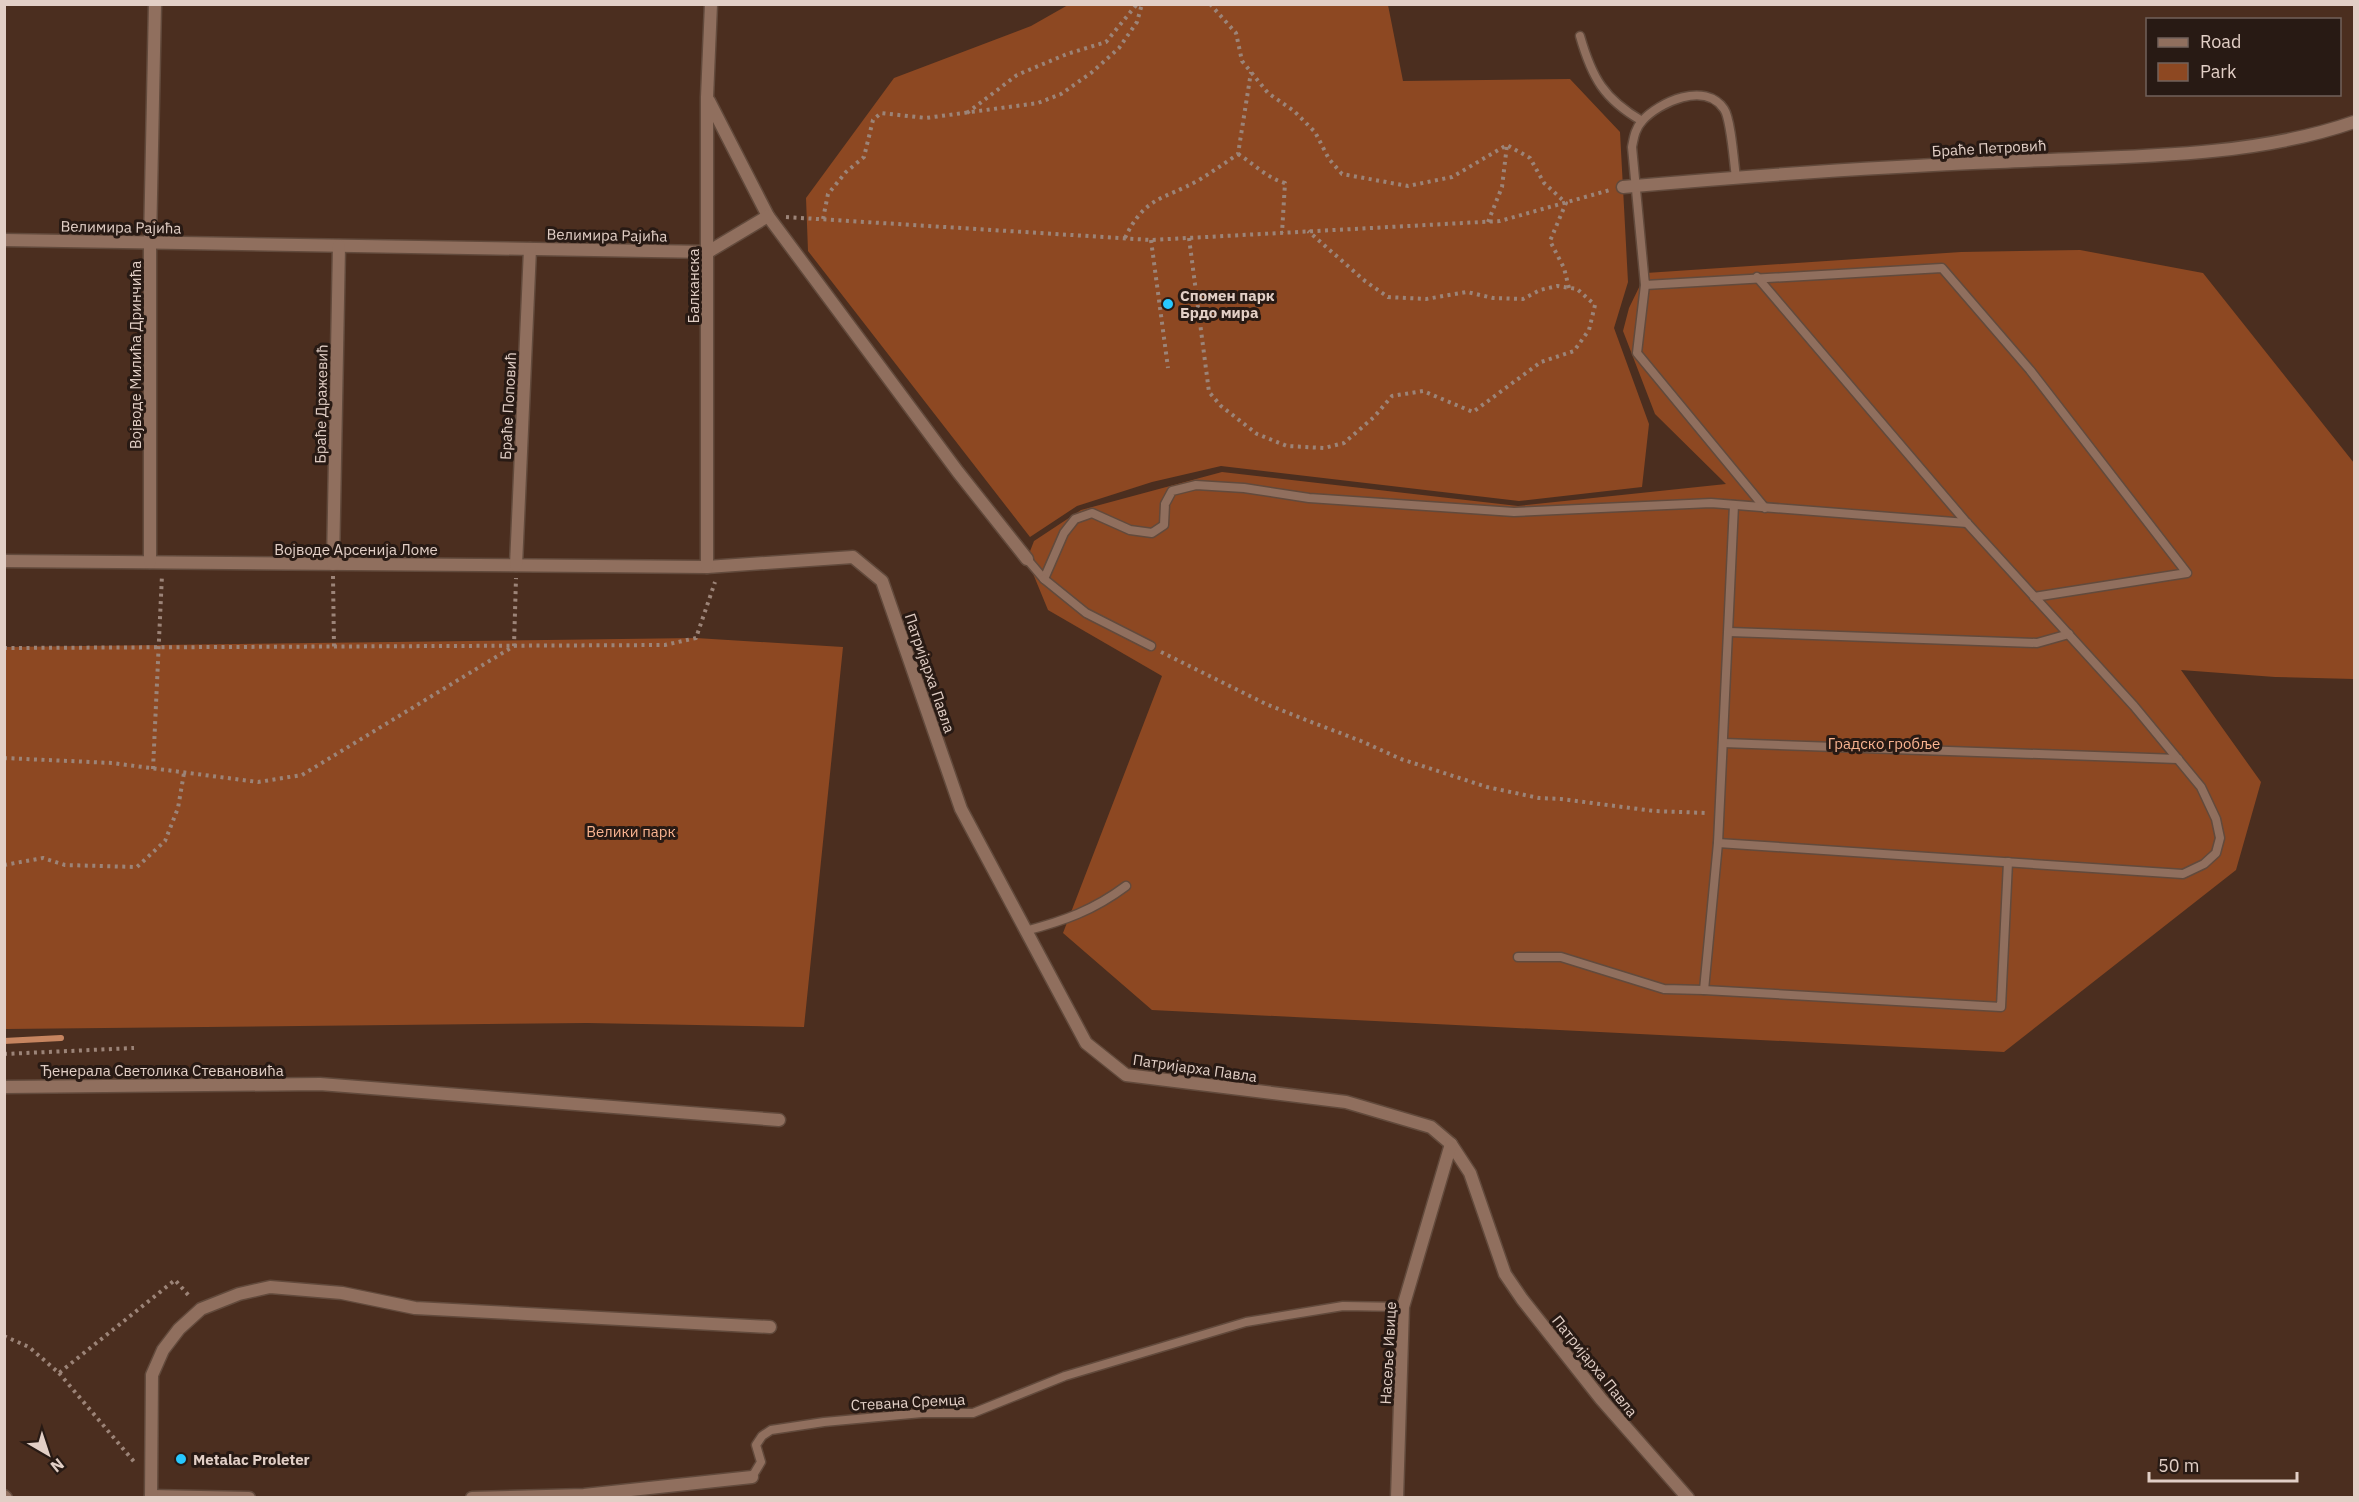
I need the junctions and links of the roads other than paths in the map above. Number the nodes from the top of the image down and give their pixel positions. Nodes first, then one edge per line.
1 (155, 4) edge
2 (711, 4) edge
3 (1580, 36) dead end
4 (707, 98) junction
5 (1642, 122) junction
6 (2355, 122) edge
7 (1736, 178) junction
8 (1629, 186) junction
9 (768, 216) junction
10 (4, 240) edge
11 (150, 242) junction
12 (339, 246) junction
13 (530, 249) junction
14 (708, 252) junction
15 (1757, 277) junction
16 (1646, 285) junction
17 (1734, 505) junction
18 (1765, 508) junction
19 (1967, 523) junction
20 (1027, 559) joint
21 (4, 561) edge
22 (156, 562) junction
23 (333, 564) junction
24 (516, 566) junction
25 (707, 567) junction
26 (1044, 579) junction
27 (2034, 597) junction
28 (1728, 632) junction
29 (2068, 634) junction
30 (1151, 646) road end
31 (1723, 743) junction
32 (2178, 759) junction
33 (1718, 843) junction
34 (2008, 862) junction
35 (1126, 886) dead end
36 (1025, 931) junction
37 (1518, 957) dead end
38 (1704, 990) junction
39 (4, 1086) edge
40 (779, 1120) dead end
41 (1451, 1144) junction
42 (1403, 1307) junction
43 (770, 1327) dead end
44 (752, 1477) joint
45 (151, 1497) edge
46 (249, 1497) edge
47 (472, 1497) edge
48 (1397, 1497) edge
49 (1688, 1497) edge

1 - 11 street, Војводе Милића Дринчића
2 - 4 street, Балканска
3 - 5 lane
4 - 9 street
4 - 14 street, Балканска
5 - 7 lane
5 - 8 lane
6 - 7 street, Браће Петровић
7 - 8 street, Браће Петровић
8 - 16 lane
9 - 14 street
9 - 20 street
10 - 11 street, Велимира Рајића
11 - 12 street, Велимира Рајића
11 - 22 street, Војводе Милића Дринчића
12 - 13 street, Велимира Рајића
12 - 23 street, Браће Дражевић
13 - 14 street, Велимира Рајића
13 - 24 street, Браће Поповић
14 - 25 street, Балканска
15 - 16 lane
15 - 19 lane
15 - 27 lane
16 - 18 lane
17 - 18 lane
17 - 26 lane
17 - 28 lane
18 - 19 lane
19 - 27 lane
20 - 26 lane
21 - 22 street, Војводе Арсенија Ломе
22 - 23 street, Војводе Арсенија Ломе
23 - 24 street, Војводе Арсенија Ломе
24 - 25 street, Војводе Арсенија Ломе
25 - 36 street, Патријарха Павла
26 - 30 lane
27 - 29 lane
28 - 29 lane
28 - 31 lane
29 - 32 lane
31 - 32 lane
31 - 33 lane
32 - 34 lane
33 - 34 lane
33 - 38 lane
34 - 38 lane
35 - 36 lane
36 - 41 street, Патријарха Павла
37 - 38 lane
39 - 40 street, Ђенерала Светолика Стевановића
41 - 42 street, Насеље Ивице
41 - 49 street, Патријарха Павла
42 - 44 lane, Стевана Сремца
42 - 48 street, Насеље Ивице
43 - 45 street
44 - 47 street, Стевана Сремца
45 - 46 street

